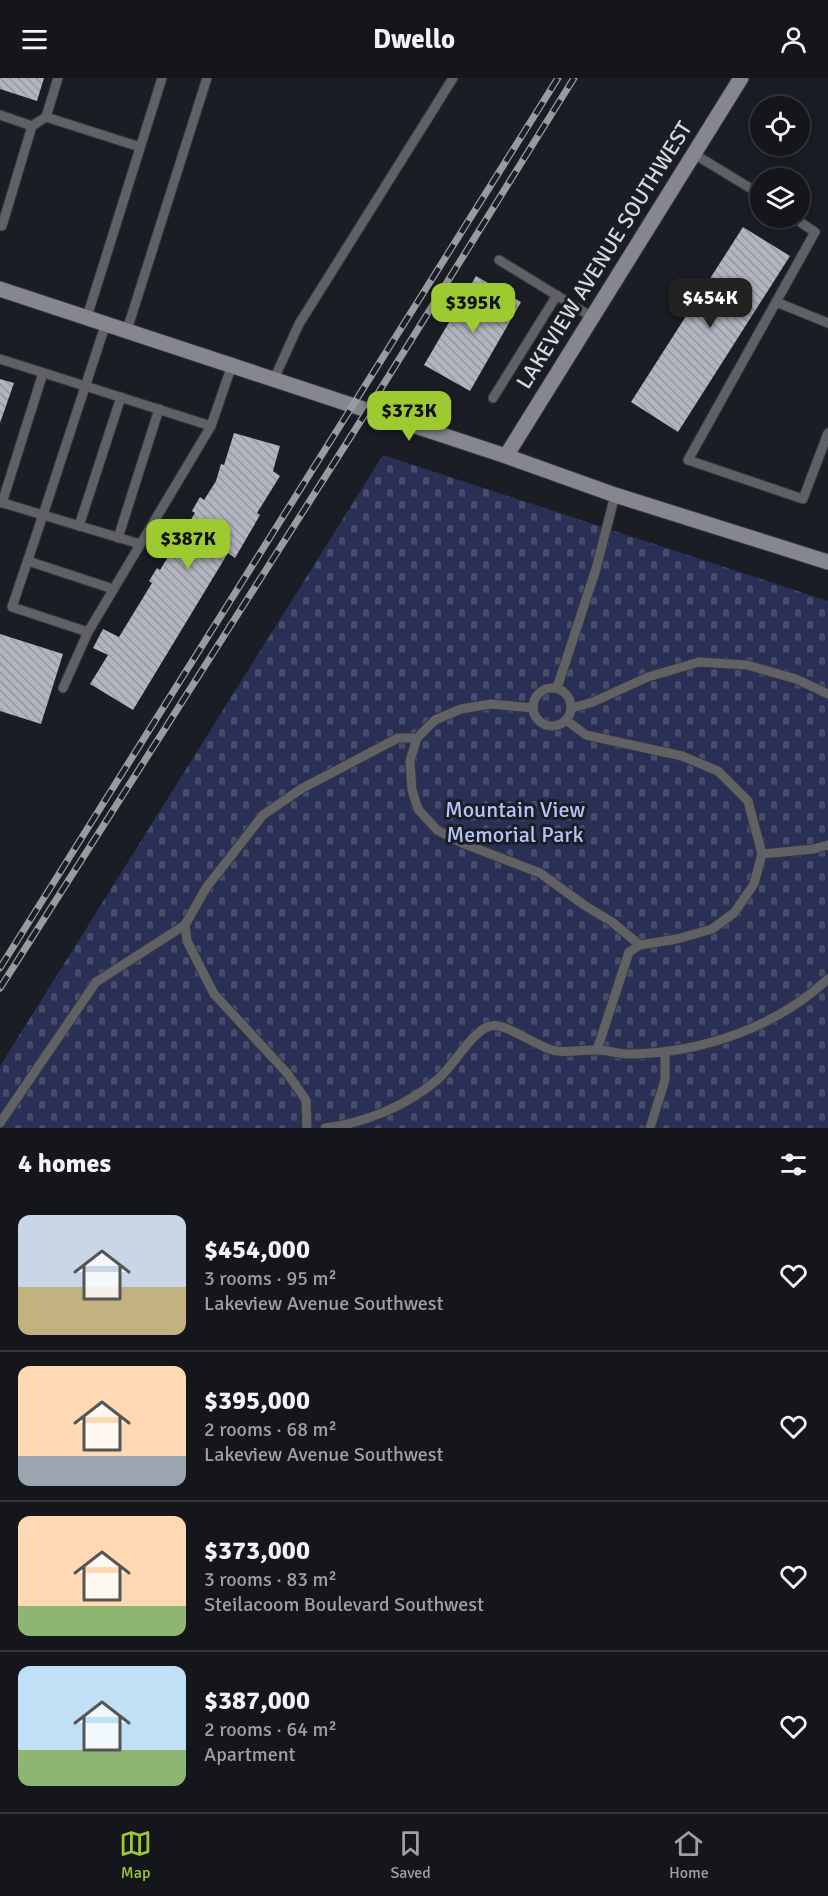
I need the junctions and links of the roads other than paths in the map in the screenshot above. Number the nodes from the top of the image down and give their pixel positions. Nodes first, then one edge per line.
1 (58, 78) edge
2 (162, 78) edge
3 (207, 78) edge
4 (453, 78) edge
5 (741, 78) edge
6 (0, 115) edge
7 (46, 117) junction
8 (32, 126) junction
9 (140, 147) junction
10 (694, 153) junction
11 (750, 188) edge
12 (1, 228) edge
13 (809, 228) edge
14 (499, 260) dead end
15 (0, 288) edge
16 (557, 295) junction
17 (776, 302) junction
18 (87, 317) junction
19 (591, 317) junction
20 (106, 323) junction
21 (828, 323) edge
22 (127, 330) junction
23 (0, 360) edge
24 (232, 365) junction
25 (43, 373) junction
26 (274, 379) junction
27 (86, 386) junction
28 (121, 397) junction
29 (493, 398) dead end
30 (159, 410) junction
31 (211, 426) junction
32 (828, 433) edge
33 (506, 456) junction
34 (615, 495) junction
35 (1, 503) edge
36 (43, 515) junction
37 (79, 526) junction
38 (118, 538) junction
39 (140, 544) junction
40 (28, 561) junction
41 (828, 562) edge
42 (113, 589) junction
43 (88, 632) junction
44 (63, 688) dead end
45 (558, 688) junction
46 (828, 694) edge
47 (533, 708) junction
48 (572, 708) junction
49 (566, 720) junction
50 (417, 738) junction
51 (828, 846) edge
52 (762, 854) junction
53 (185, 925) junction
54 (640, 945) junction
55 (828, 979) edge
56 (597, 1050) junction
57 (665, 1052) junction
58 (0, 1122) edge
59 (307, 1128) edge
60 (325, 1128) edge
61 (650, 1128) edge

1 - 7 lane
2 - 9 lane
3 - 22 lane
4 - 26 lane
5 - 10 main road, LAKEVIEW AVENUE SOUTHWEST
6 - 8 lane
7 - 8 lane
7 - 9 lane
8 - 12 lane
9 - 18 lane
10 - 11 lane
10 - 19 main road, LAKEVIEW AVENUE SOUTHWEST
13 - 17 lane
14 - 16 lane
15 - 18 main road
16 - 19 lane
16 - 29 lane
17 - 21 lane
17 - 32 lane
18 - 20 main road
19 - 33 main road, LAKEVIEW AVENUE SOUTHWEST
20 - 22 main road
20 - 27 lane
22 - 24 main road
23 - 25 lane
24 - 26 main road
24 - 31 lane
25 - 27 lane
25 - 35 lane
26 - 33 main road
27 - 28 lane
27 - 36 lane
28 - 30 lane
28 - 37 lane
30 - 31 lane
30 - 38 lane
31 - 39 lane
33 - 34 main road
34 - 41 main road
34 - 45 lane
35 - 36 lane
36 - 37 lane
36 - 40 lane
37 - 38 lane
38 - 39 lane
39 - 42 lane
40 - 42 lane
40 - 43 lane
42 - 43 lane
43 - 44 lane
45 - 47 lane
45 - 48 lane
46 - 48 lane
47 - 49 lane
47 - 50 lane
48 - 49 lane
49 - 52 lane
50 - 53 lane
50 - 54 lane
51 - 52 lane
52 - 54 lane
53 - 58 lane
53 - 59 lane
54 - 56 lane
55 - 57 lane
56 - 57 lane
56 - 60 lane
57 - 61 lane

